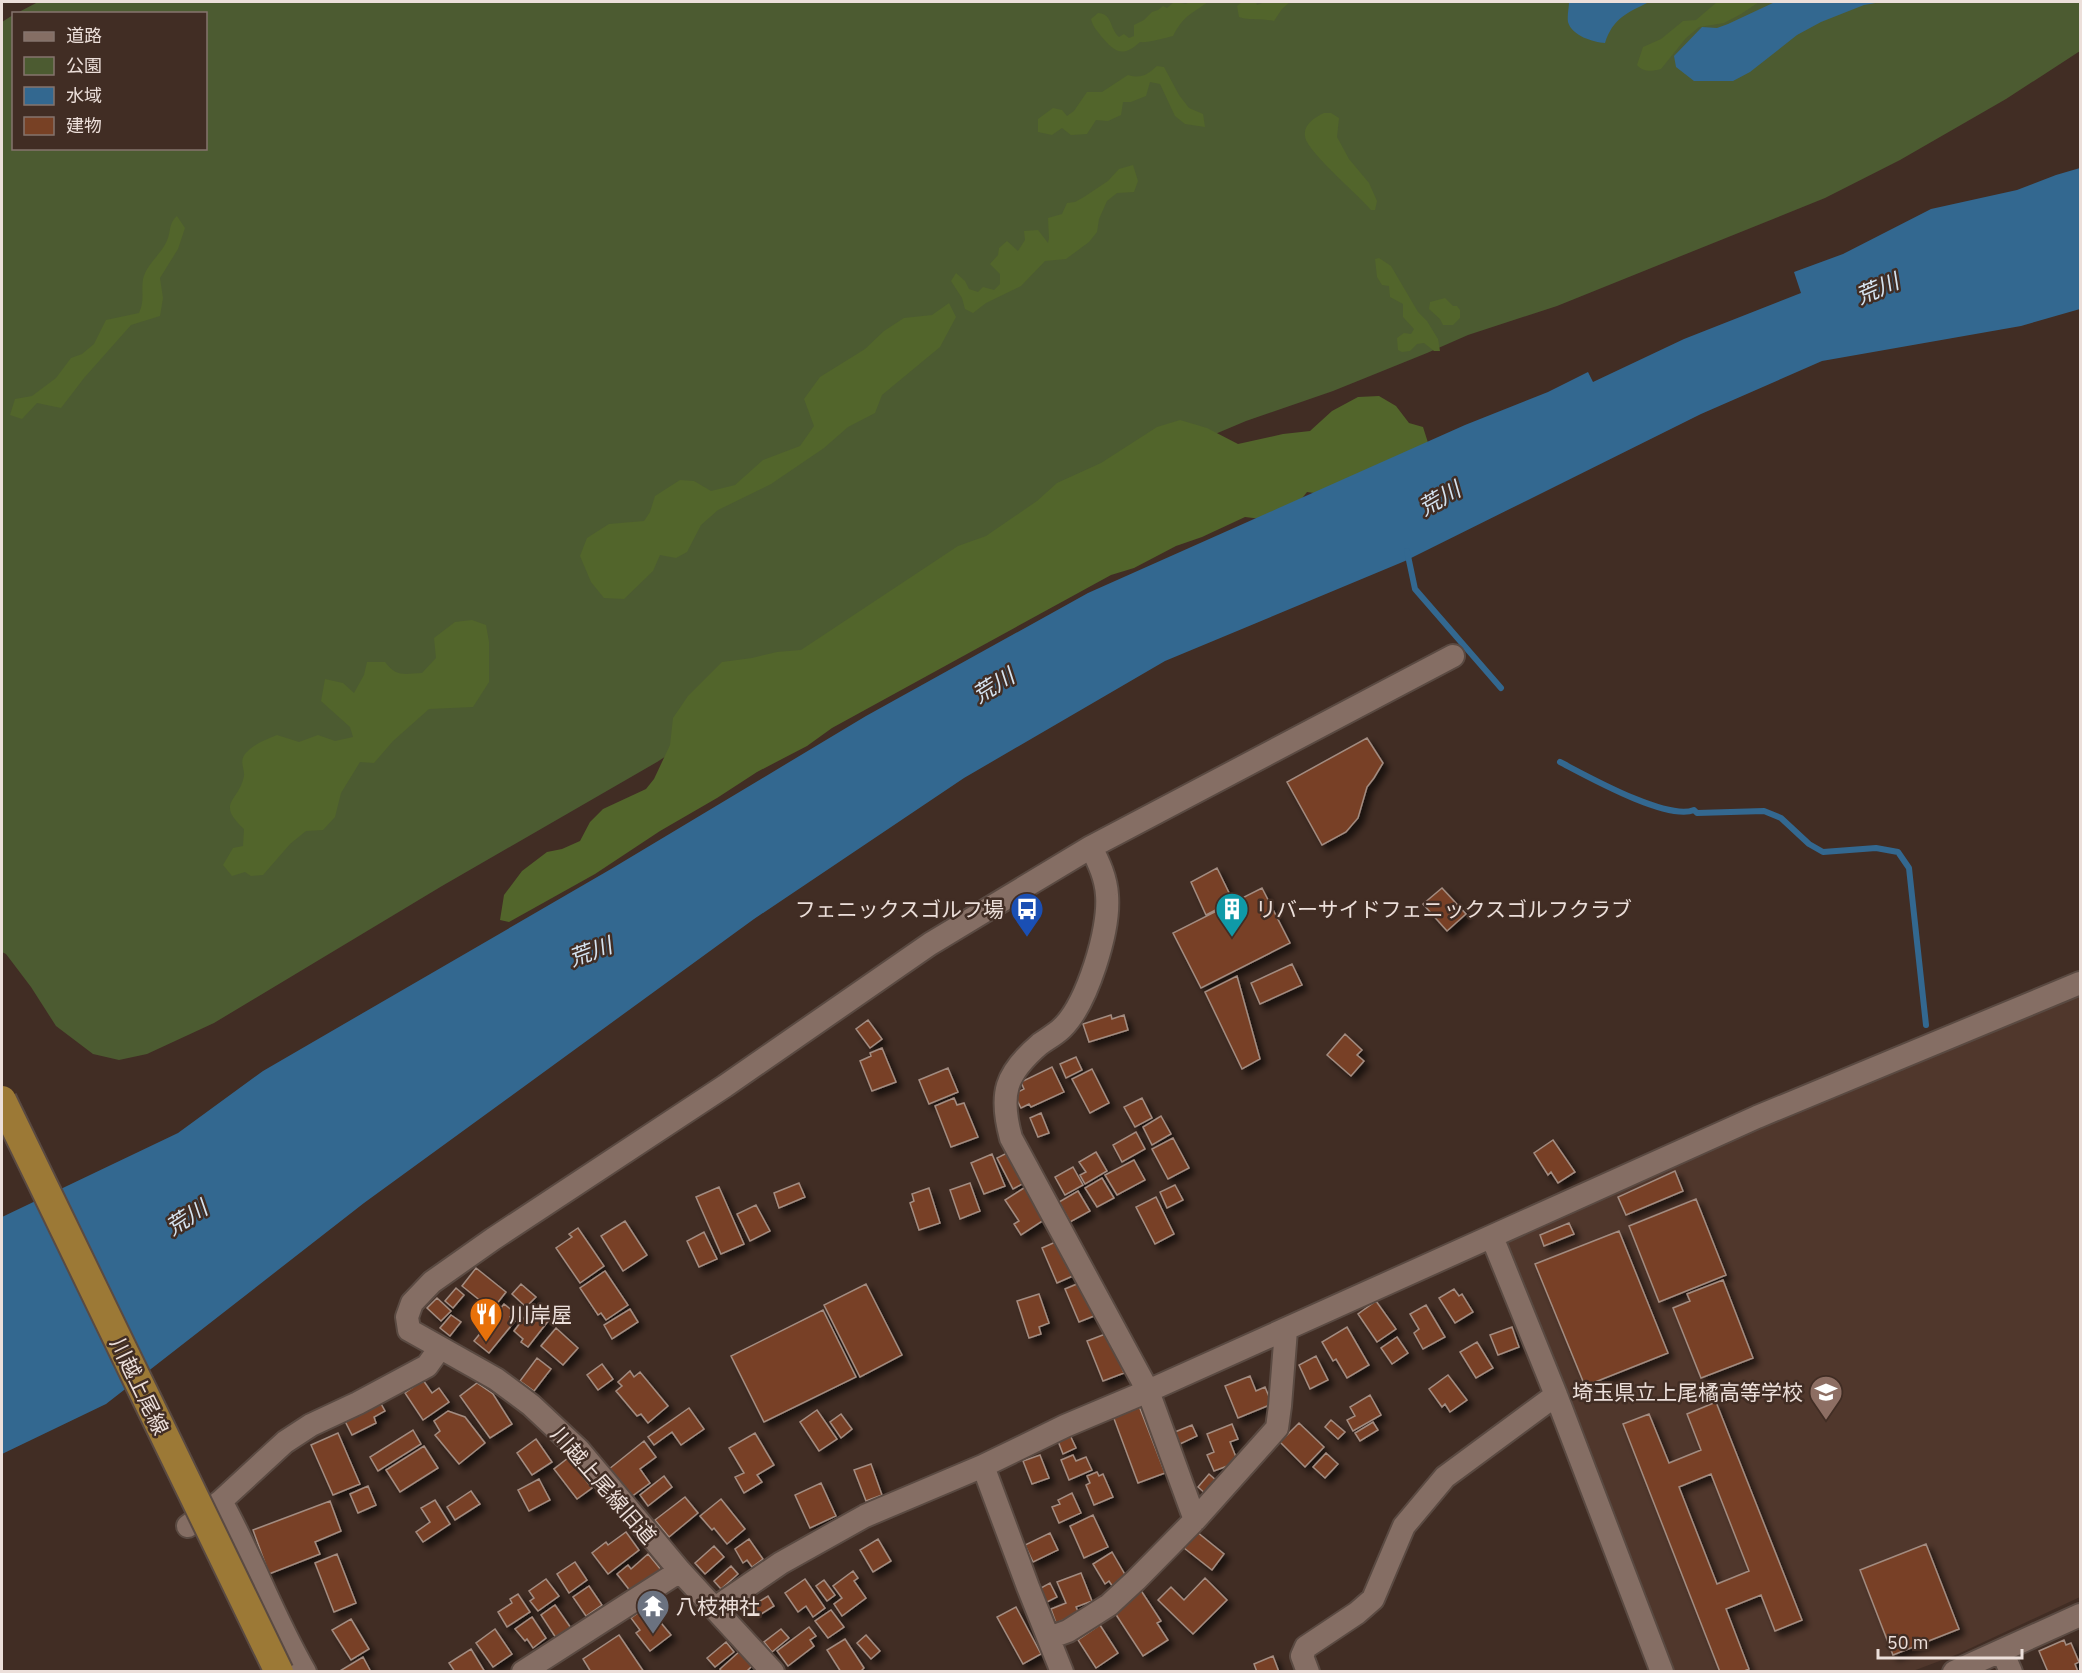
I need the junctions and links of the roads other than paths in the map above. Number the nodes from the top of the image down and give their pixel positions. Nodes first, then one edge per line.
1 (1453, 656) dead end
2 (1091, 848) junction
3 (2080, 983) edge
4 (2, 1100) edge
5 (1492, 1237) junction
6 (1286, 1330) junction
7 (440, 1348) junction
8 (1148, 1391) junction
9 (1556, 1395) junction
10 (983, 1466) junction
11 (221, 1501) junction
12 (1195, 1520) junction
13 (188, 1527) dead end
14 (680, 1571) junction
15 (715, 1608) junction
16 (2080, 1615) edge
17 (1049, 1638) junction
18 (2007, 1661) edge
19 (279, 1671) edge
20 (305, 1671) edge
21 (523, 1671) edge
22 (773, 1671) edge
23 (1062, 1671) edge
24 (1308, 1671) edge
25 (1662, 1671) edge
26 (1954, 1671) edge

1 - 2 street
2 - 7 street, 川越上尾線旧道
2 - 8 street
3 - 5 street
4 - 19 main road, 川越上尾線, bridge
5 - 6 street
5 - 9 street
6 - 8 street
6 - 12 street
7 - 11 street
7 - 14 street, 川越上尾線旧道
8 - 10 street
8 - 12 street
9 - 24 street
9 - 25 street
10 - 15 street
10 - 17 street
11 - 13 street
11 - 20 street
12 - 17 street
14 - 15 street, 川越上尾線旧道
14 - 21 street
15 - 22 street, 川越上尾線旧道
16 - 18 street
17 - 23 street
18 - 26 street

